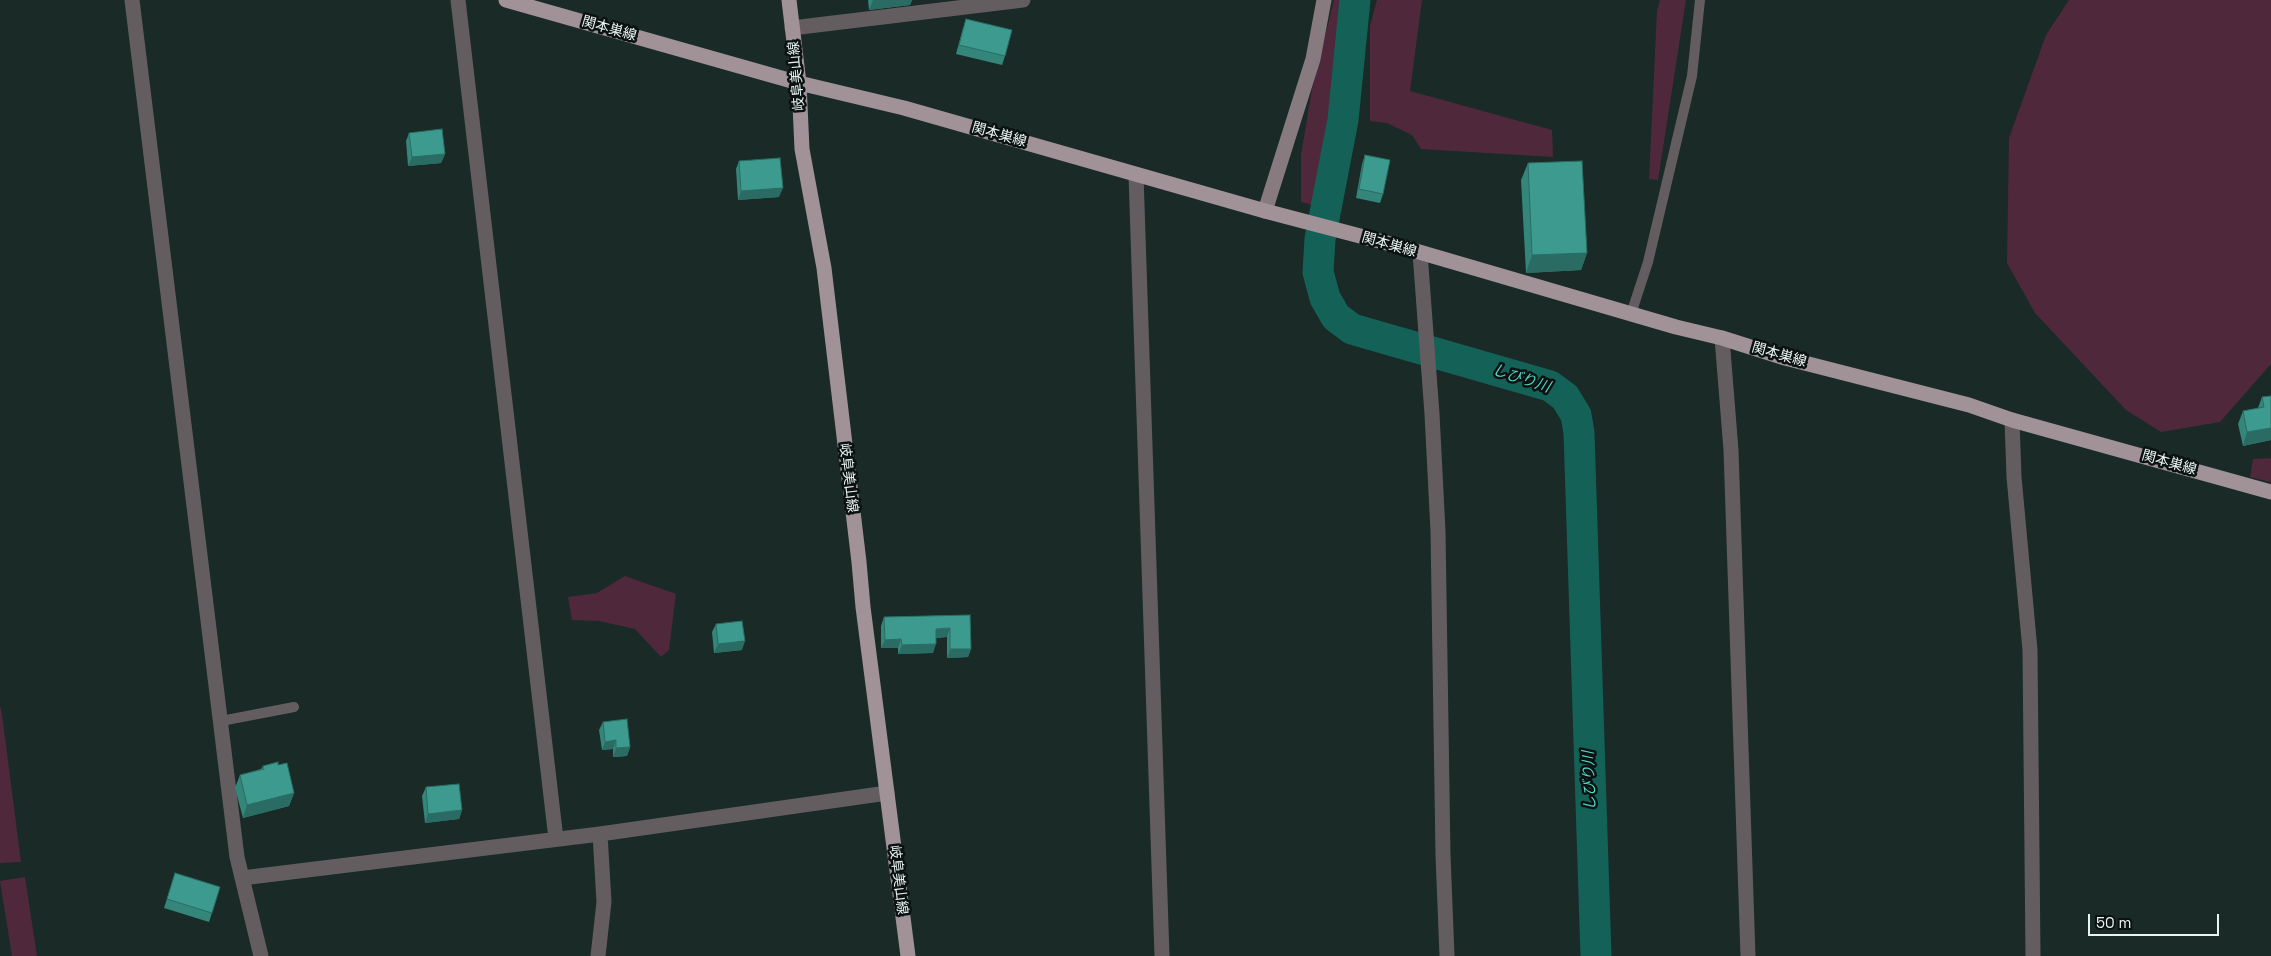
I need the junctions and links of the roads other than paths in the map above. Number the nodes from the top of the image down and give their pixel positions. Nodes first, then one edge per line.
1 (132, 0) edge
2 (458, 0) edge
3 (506, 0) edge
4 (789, 0) edge
5 (1023, 0) edge
6 (1324, 0) edge
7 (1700, 0) edge
8 (792, 28) junction
9 (800, 82) junction
10 (1136, 175) junction
11 (1265, 211) junction
12 (1420, 253) junction
13 (1631, 314) junction
14 (1722, 338) junction
15 (2012, 420) junction
16 (2271, 492) edge
17 (294, 707) dead end
18 (221, 721) junction
19 (887, 793) junction
20 (600, 834) junction
21 (556, 839) junction
22 (242, 878) junction
23 (260, 956) edge
24 (598, 956) edge
25 (908, 956) edge
26 (1162, 956) edge
27 (1447, 956) edge
28 (1748, 956) edge
29 (2033, 956) edge

1 - 18 street
2 - 21 street
3 - 9 main road, 関本巣線
4 - 8 main road, 岐阜美山線
5 - 8 street
6 - 11 street
7 - 13 lane
8 - 9 main road, 岐阜美山線
9 - 10 main road, 関本巣線
9 - 19 main road, 岐阜美山線
10 - 11 main road, 関本巣線
10 - 26 street
11 - 12 main road, 関本巣線
12 - 13 main road, 関本巣線
12 - 27 street
13 - 14 main road, 関本巣線
14 - 15 main road, 関本巣線
14 - 28 street
15 - 16 main road, 関本巣線
15 - 29 street
17 - 18 lane
18 - 22 street
19 - 20 street
19 - 25 main road, 岐阜美山線
20 - 21 street
20 - 24 street
21 - 22 street
22 - 23 street

